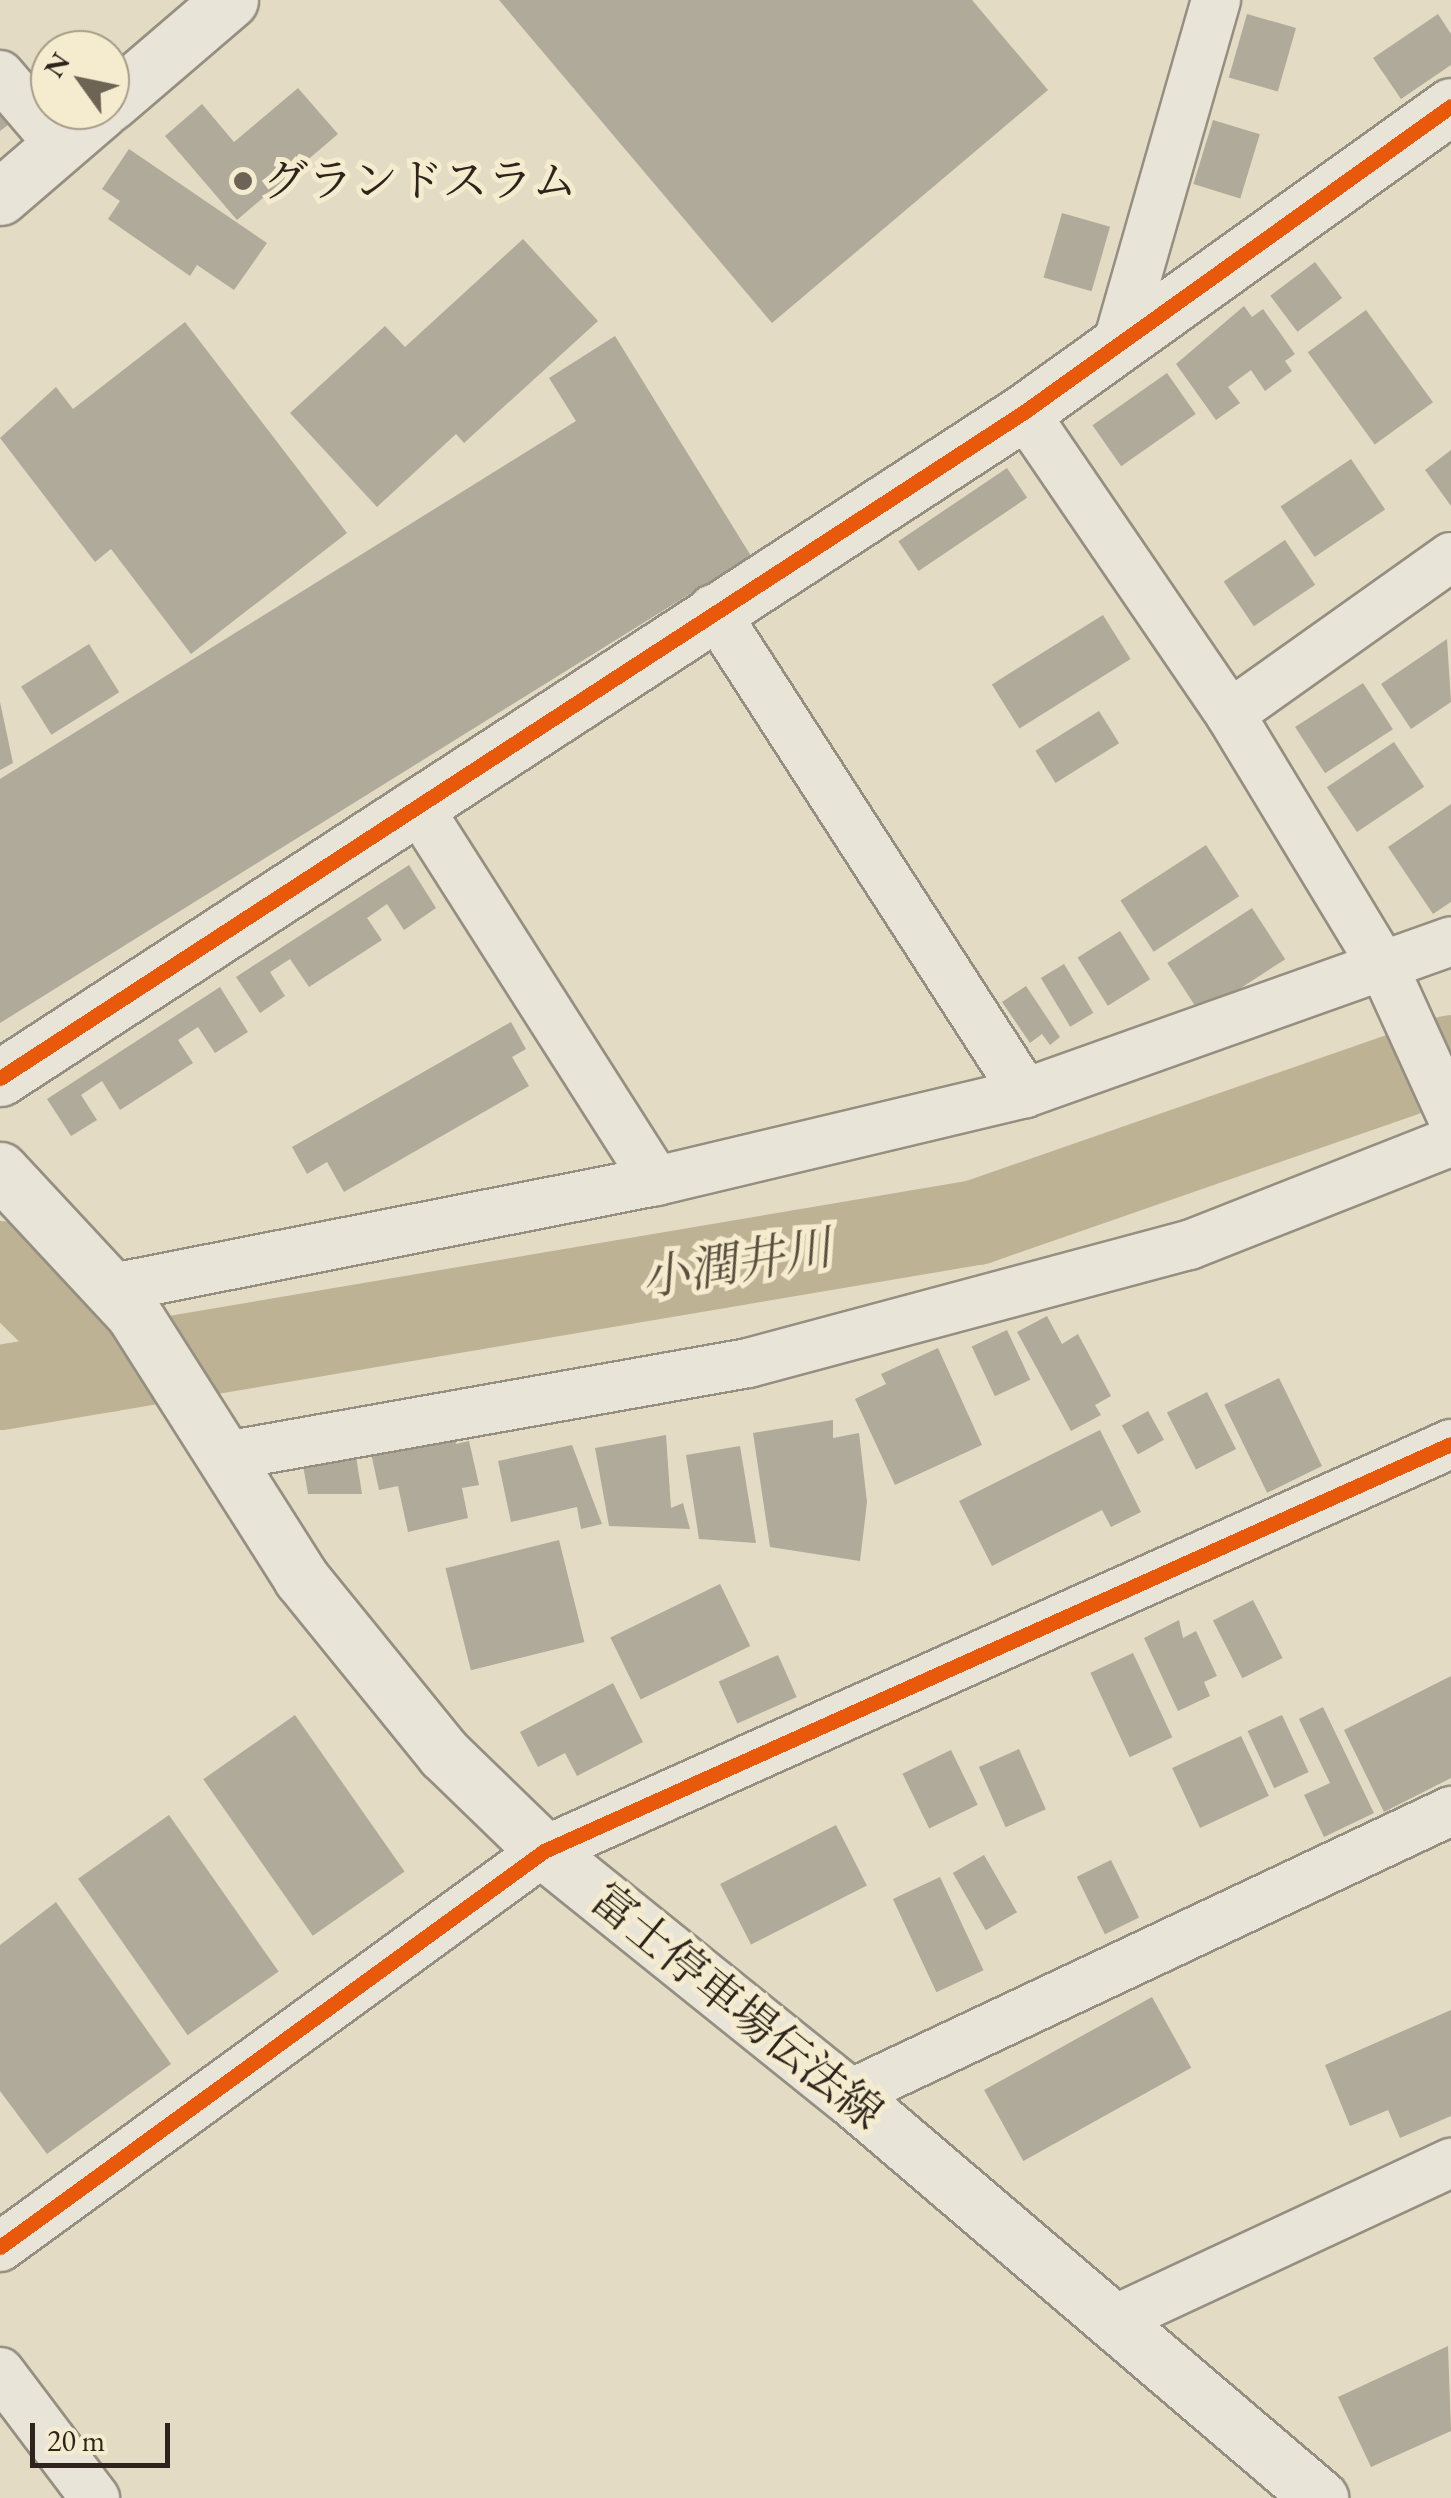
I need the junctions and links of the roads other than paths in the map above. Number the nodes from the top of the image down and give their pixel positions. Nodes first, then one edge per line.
1 (230, 0) edge
2 (1216, 0) edge
3 (0, 75) edge
4 (130, 86) edge
5 (1451, 106) edge
6 (78, 130) edge
7 (60, 145) junction
8 (0, 197) edge
9 (1118, 342) junction
10 (1024, 412) junction
11 (1451, 558) edge
12 (714, 609) junction
13 (1230, 714) junction
14 (416, 804) junction
15 (1451, 941) edge
16 (1391, 983) junction
17 (0, 1078) edge
18 (1025, 1093) junction
19 (1449, 1120) edge
20 (0, 1170) edge
21 (656, 1181) junction
22 (123, 1301) junction
23 (1451, 1444) edge
24 (226, 1456) junction
25 (1451, 1811) edge
26 (544, 1850) junction
27 (848, 2096) junction
28 (1451, 2162) edge
29 (0, 2247) edge
30 (1116, 2318) junction
31 (0, 2372) edge
32 (95, 2498) edge
33 (1320, 2498) edge

1 - 4 street
2 - 9 street
3 - 7 street
5 - 9 street
6 - 7 street
7 - 8 street
9 - 10 street
10 - 12 street
10 - 13 street
11 - 13 street
12 - 14 street
12 - 18 street
13 - 16 street
14 - 17 street
14 - 21 street
15 - 16 street
16 - 18 street
16 - 19 street
18 - 21 street
19 - 24 street
20 - 22 street, 富士停車場伝法線
21 - 22 street
22 - 24 street, 富士停車場伝法線
23 - 26 street
24 - 26 street, 富士停車場伝法線
25 - 27 street
26 - 27 street, 富士停車場伝法線
26 - 29 street
27 - 30 street, 富士停車場伝法線
28 - 30 street
30 - 33 street, 富士停車場伝法線
31 - 32 street

